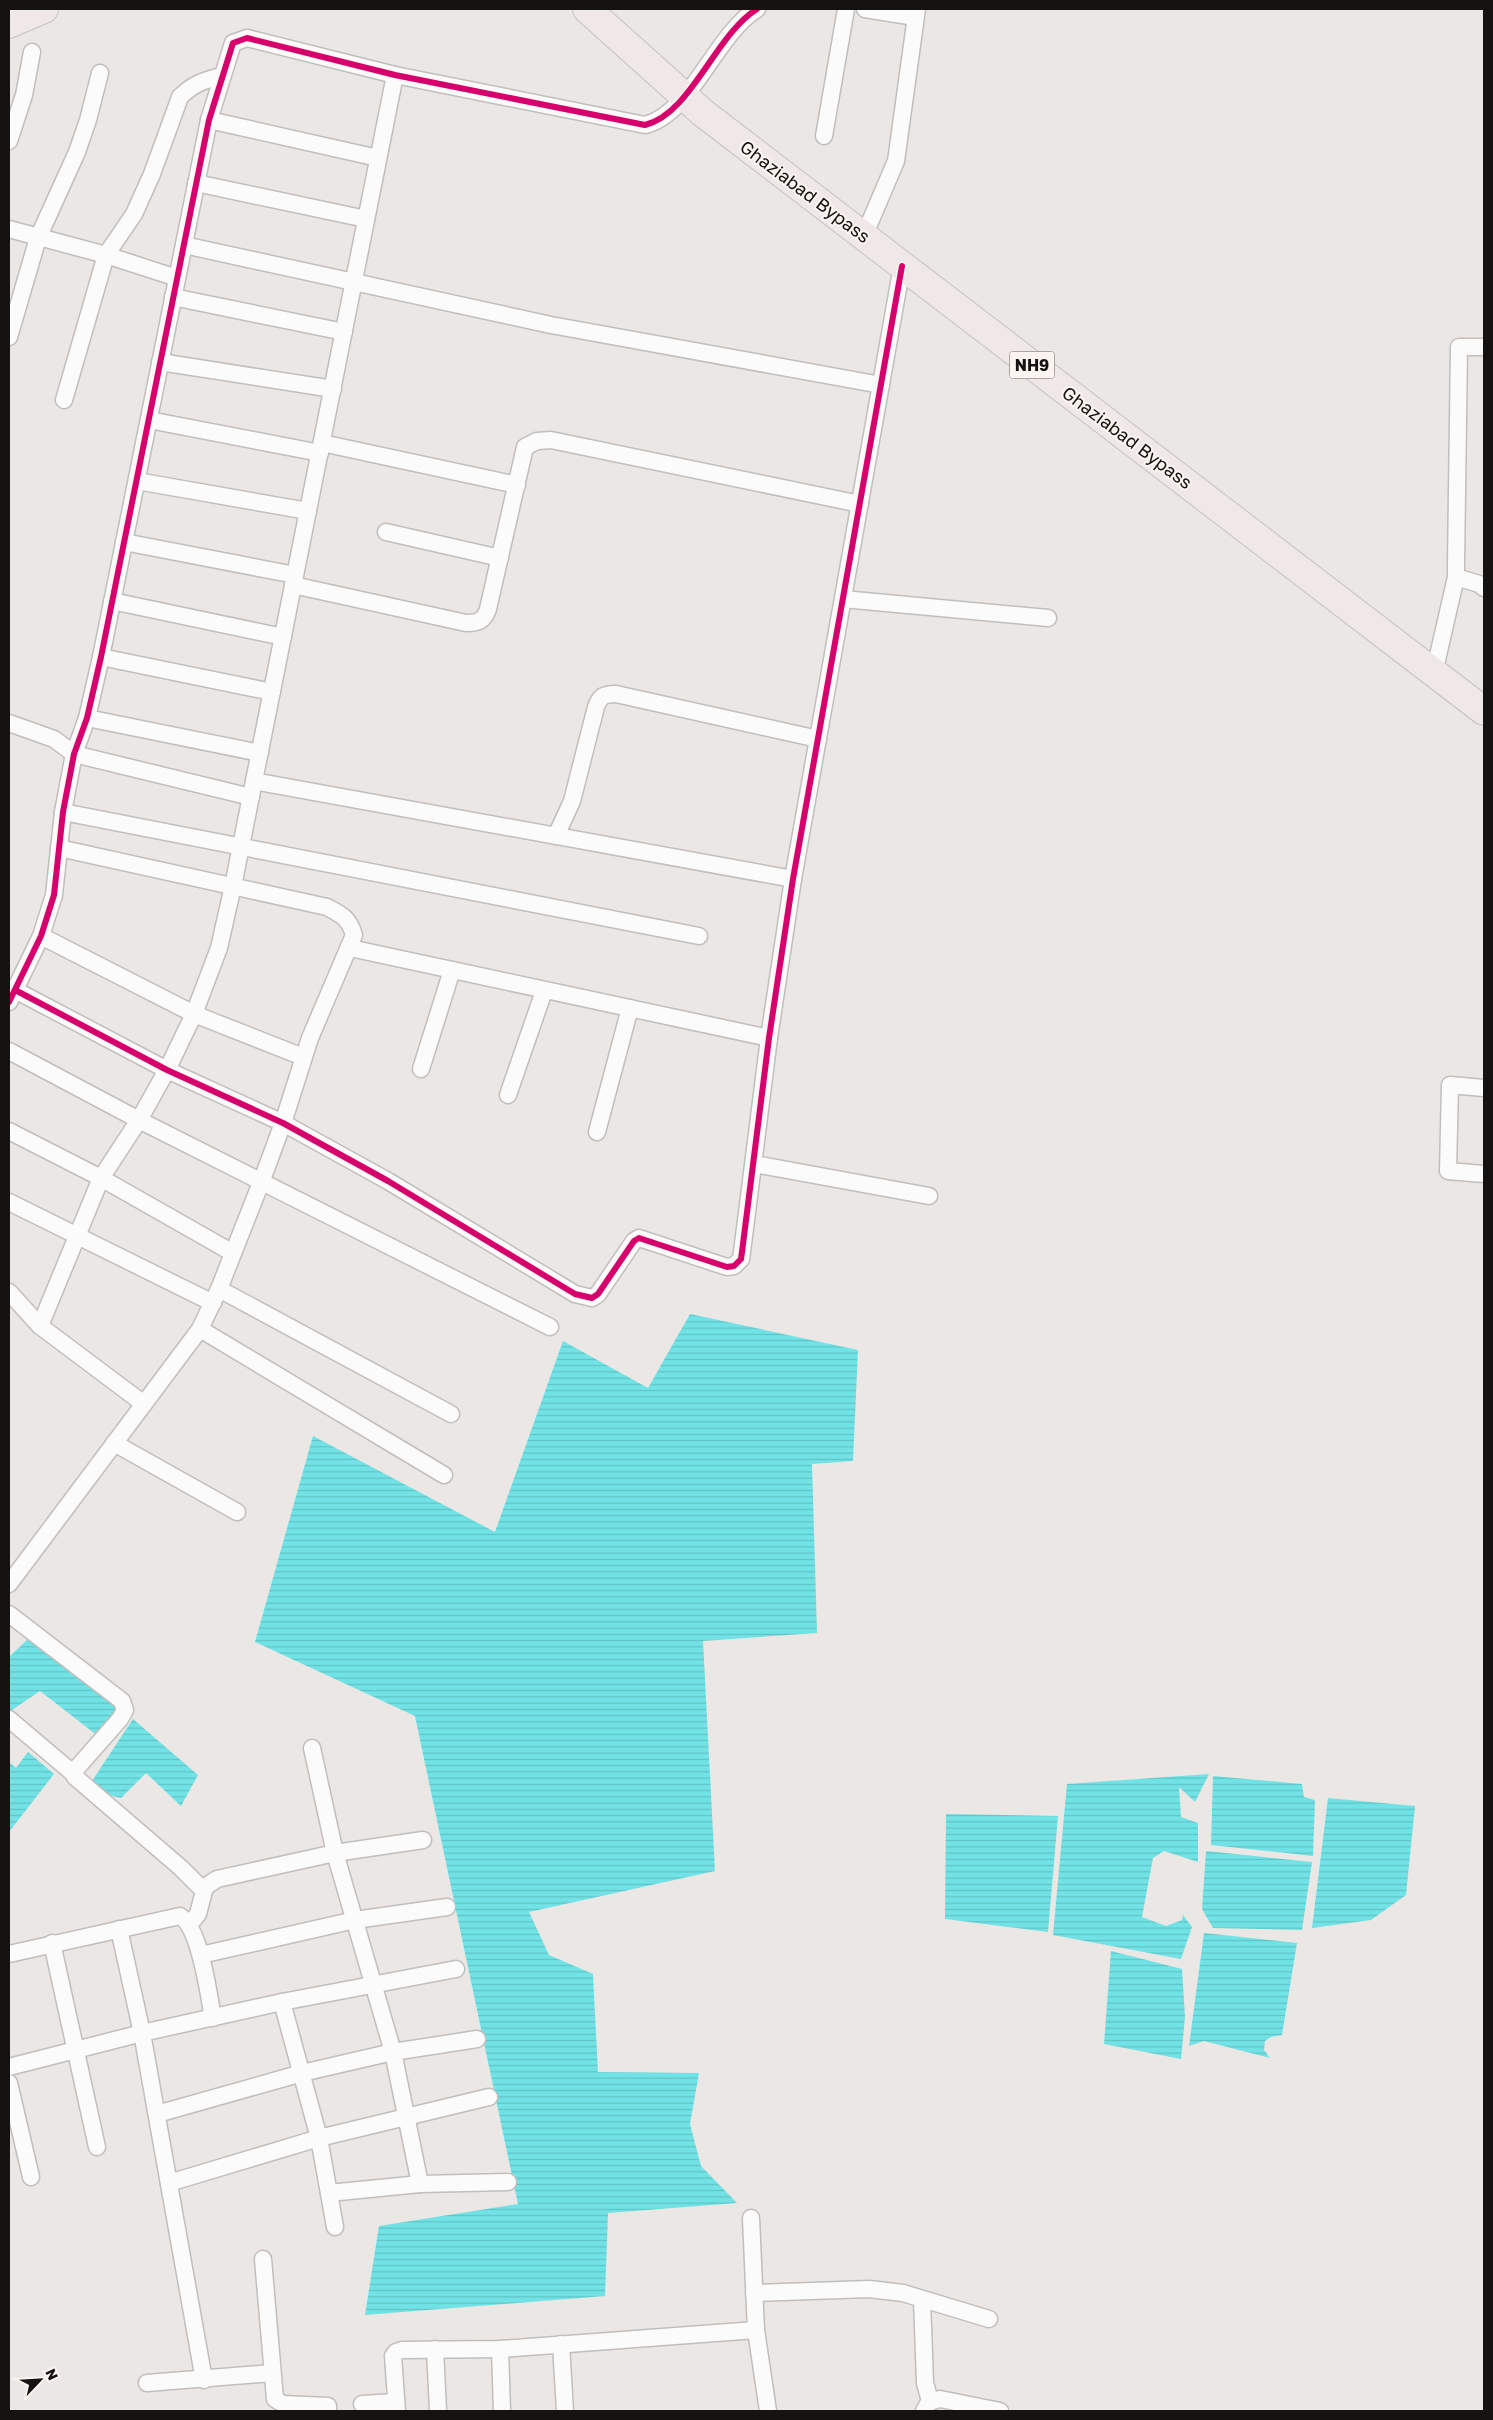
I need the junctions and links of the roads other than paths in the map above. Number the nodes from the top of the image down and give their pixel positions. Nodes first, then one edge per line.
1 (44, 9) edge
2 (587, 9) edge
3 (757, 9) edge
4 (846, 9) edge
5 (865, 9) edge
6 (916, 13) edge
7 (9, 24) edge
8 (32, 52) dead end
9 (100, 74) dead end
10 (395, 75) junction
11 (222, 76) junction
12 (684, 96) junction
13 (209, 120) junction
14 (824, 136) dead end
15 (9, 141) edge
16 (378, 158) junction
17 (196, 183) junction
18 (366, 219) junction
19 (9, 229) edge
20 (864, 236) junction
21 (38, 238) junction
22 (184, 245) junction
23 (106, 255) junction
24 (902, 266) junction
25 (177, 278) junction
26 (354, 282) junction
27 (173, 297) junction
28 (344, 332) junction
29 (9, 338) edge
30 (1484, 347) edge
31 (160, 362) junction
32 (881, 385) junction
33 (332, 389) junction
34 (64, 400) dead end
35 (149, 420) junction
36 (321, 448) junction
37 (136, 481) junction
38 (517, 485) junction
39 (860, 504) junction
40 (308, 512) junction
41 (386, 532) dead end
42 (124, 542) junction
43 (500, 558) junction
44 (1456, 577) junction
45 (294, 580) junction
46 (1484, 588) edge
47 (843, 599) junction
48 (112, 600) junction
49 (1048, 618) dead end
50 (283, 636) junction
51 (101, 657) junction
52 (1434, 673) junction
53 (272, 692) junction
54 (1484, 711) edge
55 (87, 718) junction
56 (9, 723) edge
57 (818, 739) junction
58 (260, 753) junction
59 (74, 754) junction
60 (252, 789) junction
61 (63, 812) junction
62 (556, 836) junction
63 (241, 847) junction
64 (60, 848) junction
65 (793, 879) junction
66 (233, 886) junction
67 (41, 936) junction
68 (699, 936) dead end
69 (350, 948) junction
70 (452, 970) junction
71 (544, 991) junction
72 (12, 996) edge
73 (630, 1008) junction
74 (194, 1014) junction
75 (769, 1038) junction
76 (9, 1051) edge
77 (303, 1057) junction
78 (421, 1069) dead end
79 (167, 1070) junction
80 (1484, 1088) edge
81 (508, 1095) dead end
82 (139, 1120) junction
83 (283, 1123) junction
84 (9, 1131) edge
85 (597, 1132) dead end
86 (754, 1164) junction
87 (1484, 1174) edge
88 (101, 1178) junction
89 (262, 1180) junction
90 (929, 1196) dead end
91 (9, 1202) edge
92 (77, 1237) junction
93 (233, 1254) junction
94 (9, 1292) edge
95 (216, 1296) junction
96 (40, 1326) junction
97 (550, 1327) dead end
98 (200, 1330) junction
99 (144, 1404) junction
100 (451, 1414) dead end
101 (114, 1443) junction
102 (444, 1475) dead end
103 (237, 1512) dead end
104 (9, 1584) edge
105 (9, 1614) edge
106 (9, 1718) edge
107 (312, 1748) dead end
108 (74, 1774) junction
109 (423, 1840) dead end
110 (335, 1853) junction
111 (204, 1891) junction
112 (448, 1907) dead end
113 (355, 1920) junction
114 (188, 1924) junction
115 (119, 1929) junction
116 (52, 1943) junction
117 (9, 1954) edge
118 (201, 1955) junction
119 (456, 1969) dead end
120 (373, 1986) junction
121 (282, 2002) junction
122 (213, 2018) junction
123 (142, 2033) junction
124 (477, 2039) dead end
125 (77, 2050) junction
126 (393, 2052) junction
127 (9, 2067) edge
128 (302, 2073) junction
129 (9, 2083) edge
130 (489, 2097) dead end
131 (157, 2114) junction
132 (406, 2119) junction
133 (319, 2138) junction
134 (97, 2147) dead end
135 (32, 2177) dead end
136 (508, 2182) dead end
137 (169, 2183) junction
138 (420, 2184) junction
139 (329, 2192) junction
140 (751, 2218) dead end
141 (335, 2227) dead end
142 (263, 2259) dead end
143 (754, 2293) junction
144 (922, 2298) junction
145 (989, 2319) dead end
146 (756, 2330) junction
147 (561, 2344) junction
148 (435, 2349) junction
149 (500, 2349) junction
150 (272, 2373) junction
151 (204, 2380) junction
152 (146, 2383) dead end
153 (362, 2404) dead end
154 (927, 2406) edge
155 (396, 2407) edge
156 (328, 2411) edge
157 (438, 2411) edge
158 (502, 2411) edge
159 (565, 2411) edge
160 (768, 2411) edge
161 (1000, 2411) edge

1 - 7 highway
2 - 12 highway, Ghaziabad Bypass / NH9
3 - 12 street
4 - 14 street
5 - 6 street
6 - 20 street
8 - 15 street
9 - 21 street
10 - 11 street
10 - 12 street
10 - 16 street
11 - 13 street
11 - 23 street
12 - 20 highway, Ghaziabad Bypass / NH9
13 - 16 street
13 - 17 street
16 - 18 street
17 - 18 street
17 - 22 street
18 - 26 street
19 - 21 street
20 - 24 highway, Ghaziabad Bypass / NH9
21 - 23 street
21 - 29 street
22 - 25 street
22 - 26 street
23 - 25 street
23 - 34 street
24 - 32 street
24 - 52 highway, Ghaziabad Bypass / NH9
25 - 27 street
26 - 28 street
26 - 32 street
27 - 28 street
27 - 31 street
28 - 33 street
30 - 44 street
31 - 33 street
31 - 35 street
32 - 39 street
33 - 36 street
35 - 36 street
35 - 37 street
36 - 38 street
36 - 40 street
37 - 40 street
37 - 42 street
38 - 39 street
38 - 43 street
39 - 47 street
40 - 45 street
41 - 43 street
42 - 45 street
42 - 48 street
43 - 45 street
44 - 46 street
44 - 52 street
45 - 50 street
47 - 49 street
47 - 57 street
48 - 50 street
48 - 51 street
50 - 53 street
51 - 53 street
51 - 55 street
52 - 54 highway, Ghaziabad Bypass / NH9
53 - 58 street
55 - 58 street
55 - 59 street
56 - 59 street
57 - 62 street
57 - 65 street
58 - 60 street
59 - 60 street
59 - 61 street
60 - 62 street
60 - 63 street
61 - 63 street
61 - 64 street
62 - 65 street
63 - 66 street
63 - 68 street
64 - 66 street
64 - 67 street
65 - 75 street
66 - 69 street
66 - 74 street
67 - 72 street
67 - 74 street
69 - 70 street
69 - 77 street
70 - 71 street
70 - 78 street
71 - 73 street
71 - 81 street
72 - 79 street
73 - 75 street
73 - 85 street
74 - 77 street
74 - 79 street
75 - 86 street
76 - 82 street
77 - 83 street
79 - 82 street
79 - 83 street
80 - 87 street
82 - 88 street
82 - 89 street
83 - 86 street
83 - 89 street
84 - 88 street
86 - 90 street
88 - 92 street
88 - 93 street
89 - 93 street
89 - 97 street
91 - 92 street
92 - 95 street
92 - 96 street
93 - 95 street
94 - 96 street
95 - 98 street
95 - 100 street
96 - 99 street
98 - 99 street
98 - 102 street
99 - 101 street
101 - 103 street
101 - 104 street
105 - 108 street
106 - 108 street
107 - 110 street
108 - 111 street
109 - 110 street
110 - 111 street
110 - 113 street
111 - 114 street
112 - 113 street
113 - 118 street
113 - 120 street
114 - 115 street
114 - 118 street
115 - 116 street
115 - 123 street
116 - 117 street
116 - 125 street
118 - 122 street
119 - 120 street
120 - 121 street
120 - 126 street
121 - 122 street
121 - 128 street
122 - 123 street
123 - 125 street
123 - 131 street
124 - 126 street
125 - 127 street
125 - 134 street
126 - 128 street
126 - 132 street
128 - 131 street
128 - 133 street
129 - 135 street
130 - 132 street
131 - 137 street
132 - 133 street
132 - 138 street
133 - 137 street
133 - 139 street
136 - 138 street
137 - 151 street
138 - 139 street
139 - 141 street
140 - 143 street
142 - 150 street
143 - 144 street
143 - 146 street
144 - 145 street
144 - 154 street
146 - 147 street
146 - 160 street
147 - 149 street
147 - 159 street
148 - 149 street
148 - 155 street
148 - 157 street
149 - 158 street
150 - 151 street
150 - 156 street
151 - 152 street
153 - 155 street
154 - 161 street

